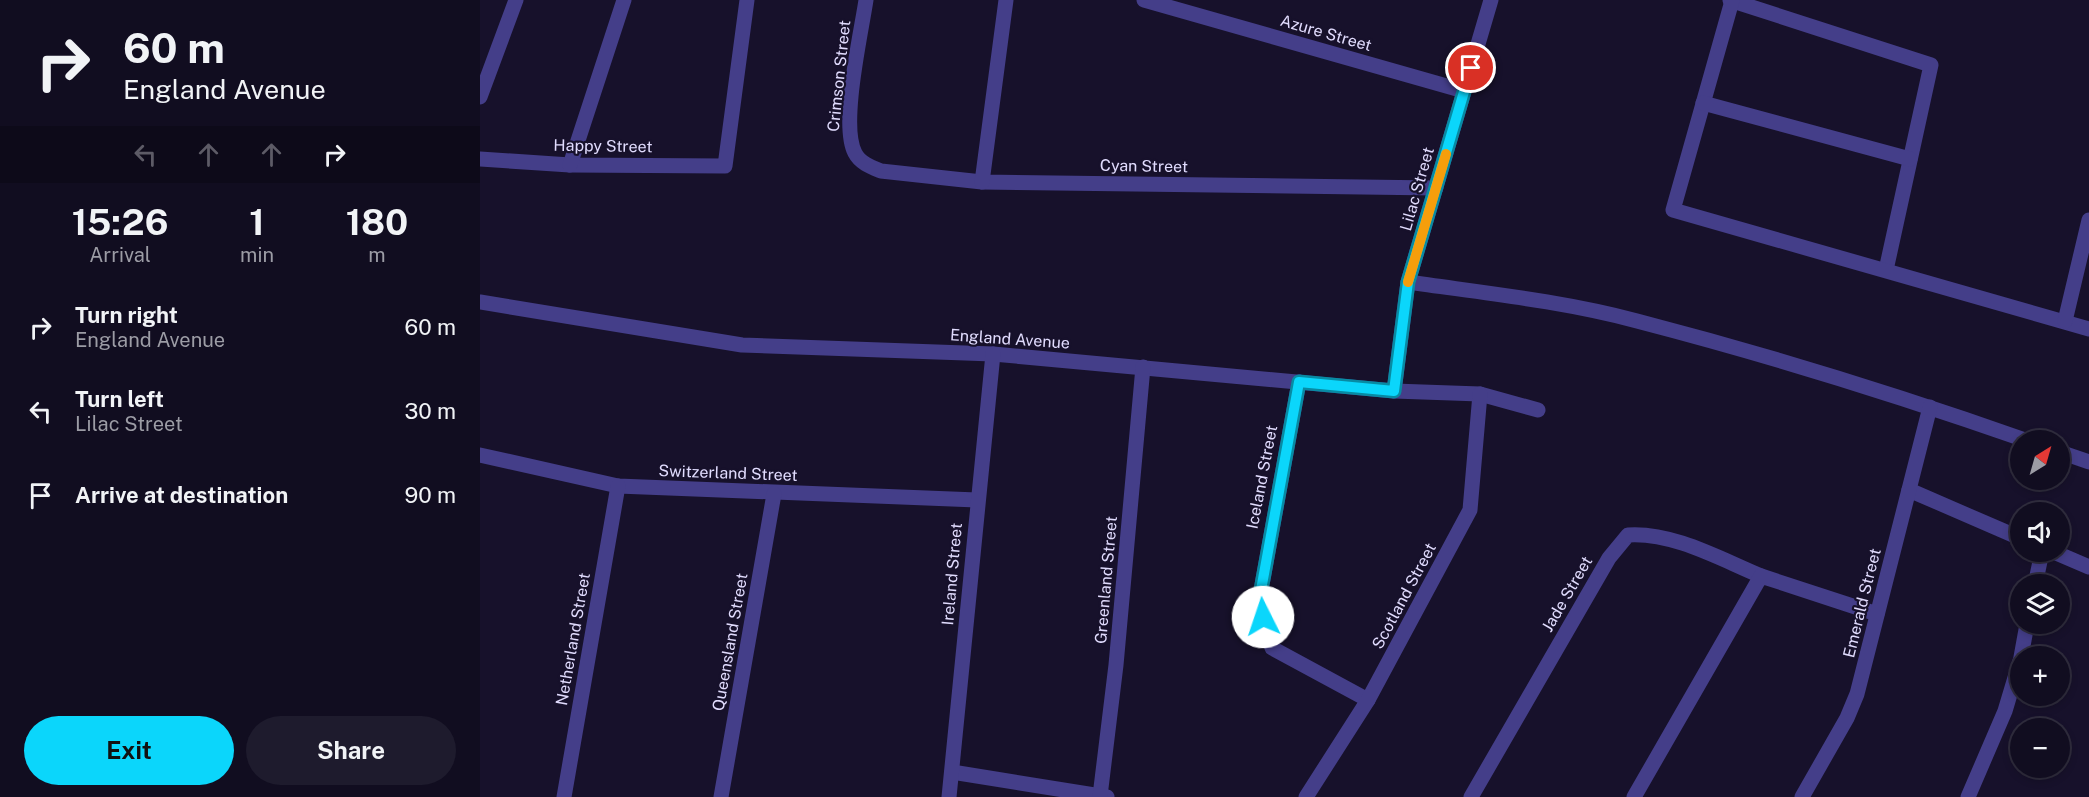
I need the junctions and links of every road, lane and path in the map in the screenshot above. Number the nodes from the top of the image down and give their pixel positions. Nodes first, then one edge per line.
1 (516, 0) edge
2 (624, 0) edge
3 (747, 0) edge
4 (866, 0) edge
5 (1006, 0) edge
6 (1144, 0) edge
7 (1491, 0) edge
8 (1731, 0) edge
9 (1464, 91) junction
10 (480, 97) edge
11 (1703, 103) junction
12 (856, 156) joint
13 (480, 159) edge
14 (1910, 159) junction
15 (570, 165) junction
16 (982, 182) junction
17 (1436, 188) junction
18 (2089, 220) edge
19 (1886, 270) junction
20 (1408, 282) junction
21 (480, 302) edge
22 (2064, 321) junction
23 (2089, 329) edge
24 (993, 354) junction
25 (1143, 367) junction
26 (1299, 382) junction
27 (1394, 391) junction
28 (1480, 394) junction
29 (1930, 407) junction
30 (1538, 410) dead end
31 (2010, 435) edge
32 (480, 455) edge
33 (2070, 455) edge
34 (2089, 462) edge
35 (618, 486) junction
36 (1909, 490) junction
37 (774, 494) junction
38 (977, 500) junction
39 (2010, 534) edge
40 (2070, 559) edge
41 (2089, 567) edge
42 (1761, 576) junction
43 (1877, 614) junction
44 (2010, 695) edge
45 (1368, 700) junction
46 (952, 772) junction
47 (1103, 796) edge
48 (564, 797) edge
49 (721, 797) edge
50 (949, 797) edge
51 (1306, 797) edge
52 (1470, 797) edge
53 (1634, 797) edge
54 (1802, 797) edge
55 (1968, 797) edge

1 - 10 street
2 - 15 street
3 - 15 street, Happy Street
4 - 12 street, Crimson Street
5 - 16 street
6 - 9 street, Azure Street
7 - 9 street, Lilac Street
8 - 11 street
8 - 14 street
9 - 17 street, Lilac Street
11 - 14 street
11 - 19 street
12 - 16 street, Cyan Street
13 - 15 street, Happy Street
14 - 19 street
16 - 17 street, Cyan Street
17 - 20 street, Lilac Street
18 - 22 street
19 - 22 street
20 - 27 street, Lilac Street
20 - 29 street
21 - 24 street, England Avenue
22 - 23 street
24 - 25 street, England Avenue
24 - 38 street, Ireland Street
25 - 26 street, England Avenue
25 - 47 street, Greenland Street
26 - 27 street, England Avenue
26 - 45 street, Iceland Street
27 - 28 street, England Avenue
28 - 30 street, England Avenue
28 - 45 street, Scotland Street
29 - 31 street
29 - 36 street, Emerald Street
32 - 35 street, Switzerland Street
33 - 34 street
35 - 37 street, Switzerland Street
35 - 48 street, Netherland Street
36 - 39 street
36 - 43 street, Emerald Street
37 - 38 street, Switzerland Street
37 - 49 street, Queensland Street
38 - 46 street, Ireland Street
40 - 41 street
42 - 43 street
42 - 52 street, Jade Street
42 - 53 street
43 - 54 street, Emerald Street
44 - 55 street
45 - 51 street, Scotland Street
46 - 47 street
46 - 50 street, Ireland Street

